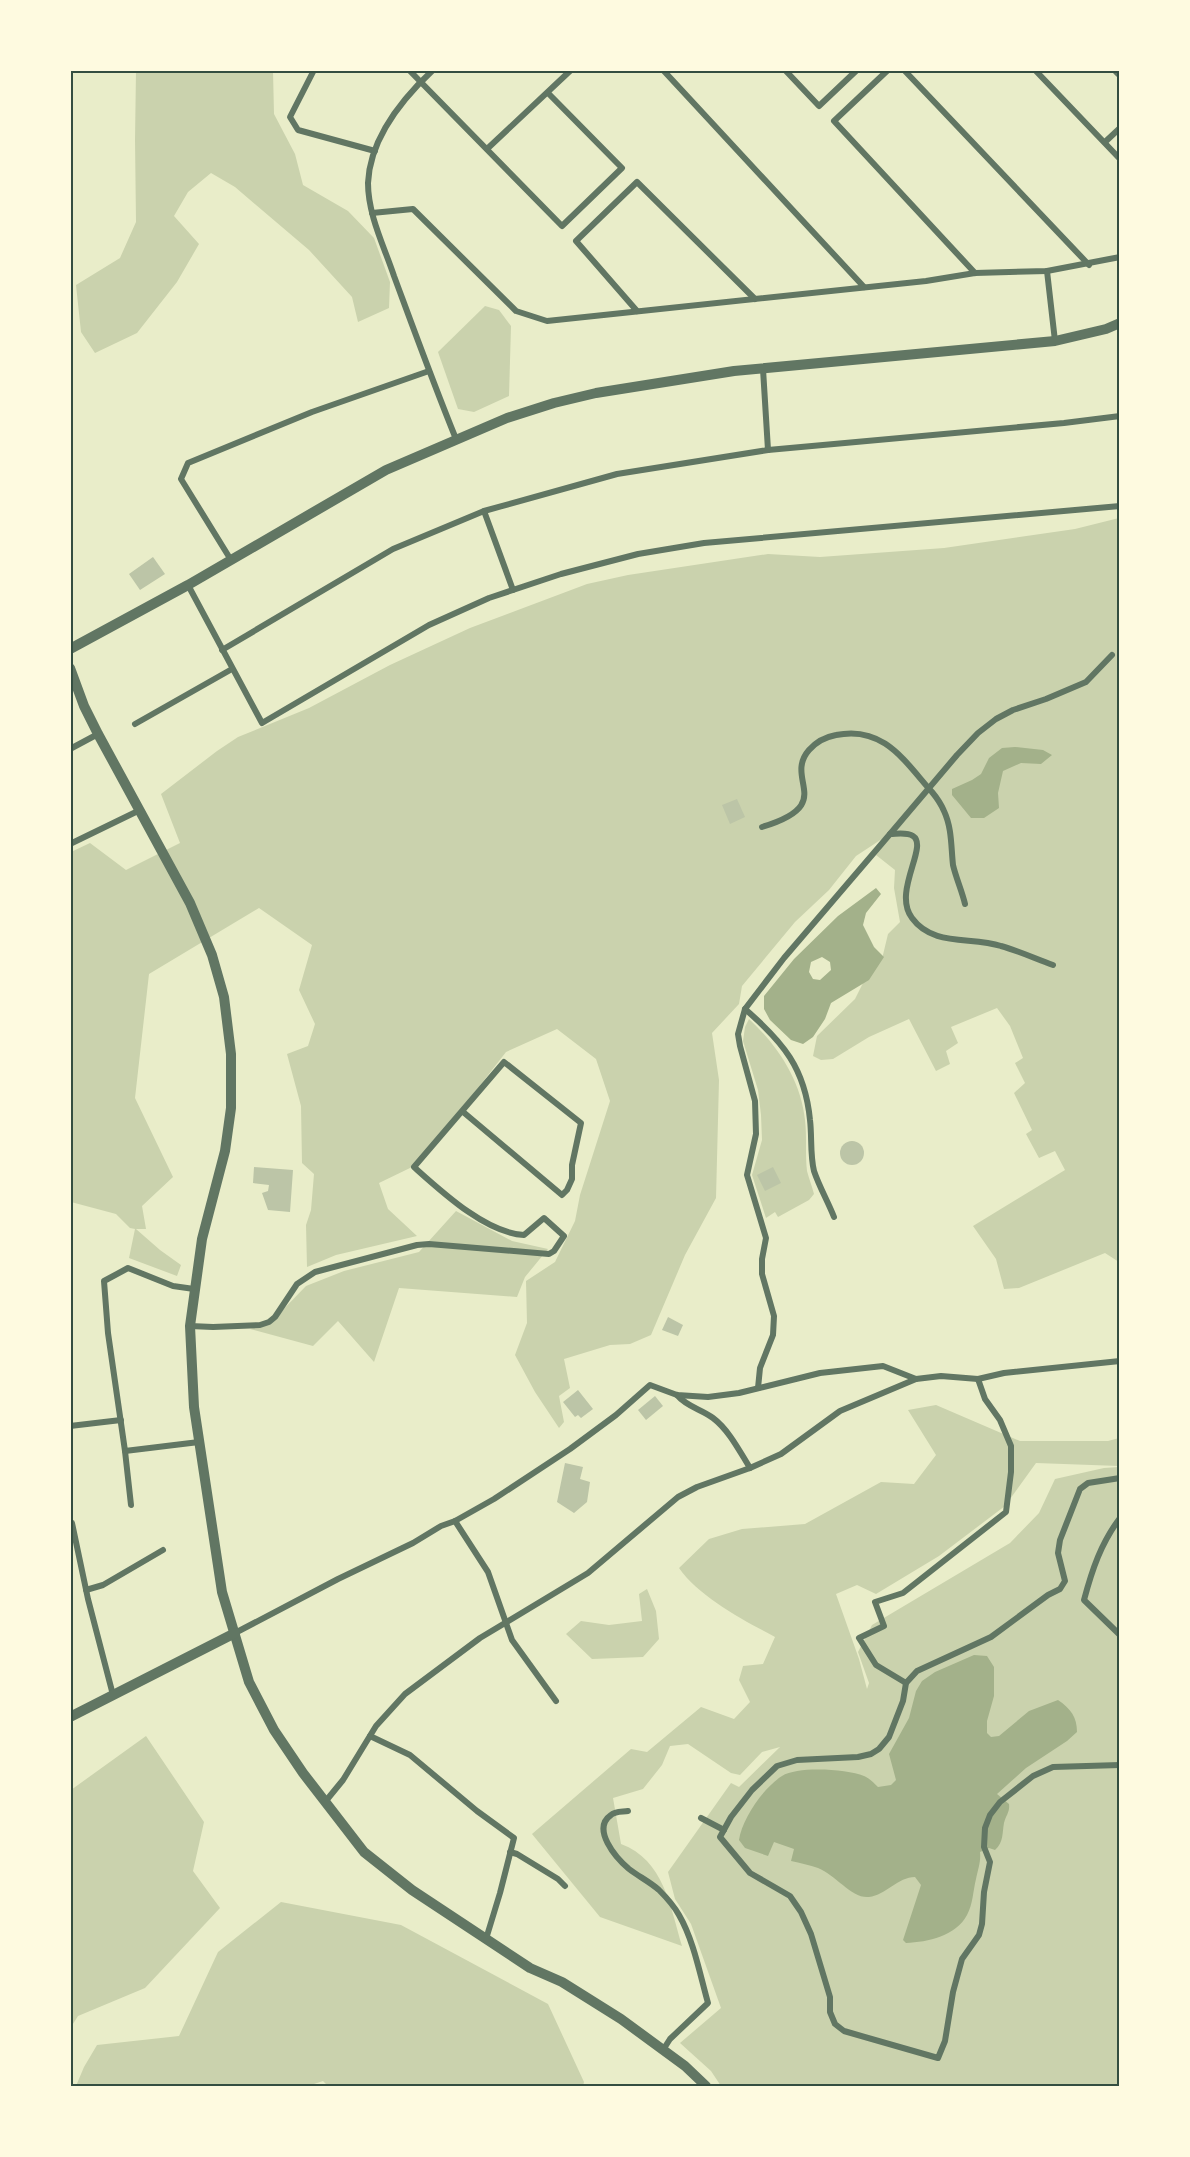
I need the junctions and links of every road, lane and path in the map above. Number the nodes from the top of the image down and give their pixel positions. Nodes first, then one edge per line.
1 (314, 70) edge
2 (409, 70) edge
3 (433, 70) edge
4 (571, 70) edge
5 (663, 70) edge
6 (785, 70) edge
7 (857, 70) edge
8 (888, 70) edge
9 (904, 70) edge
10 (1035, 70) edge
11 (421, 82) junction
12 (548, 93) junction
13 (1119, 128) edge
14 (1104, 142) junction
15 (487, 149) junction
16 (375, 151) junction
17 (1119, 159) edge
18 (372, 213) junction
19 (1119, 257) edge
20 (1089, 265) junction
21 (1047, 272) junction
22 (975, 273) junction
23 (864, 287) junction
24 (755, 299) junction
25 (637, 311) junction
26 (1119, 323) edge
27 (1055, 341) junction
28 (763, 369) junction
29 (429, 371) junction
30 (1119, 416) edge
31 (456, 439) junction
32 (768, 450) junction
33 (1119, 506) edge
34 (484, 511) junction
35 (231, 560) junction
36 (188, 585) junction
37 (513, 590) junction
38 (70, 649) edge
39 (222, 650) junction
40 (1112, 655) dead end
41 (70, 668) edge
42 (232, 669) junction
43 (135, 724) dead end
44 (98, 734) junction
45 (70, 749) edge
46 (929, 788) junction
47 (140, 809) junction
48 (762, 827) dead end
49 (890, 834) junction
50 (70, 844) edge
51 (965, 904) dead end
52 (1053, 965) dead end
53 (745, 1009) junction
54 (462, 1111) junction
55 (834, 1217) dead end
56 (194, 1289) junction
57 (190, 1326) junction
58 (1119, 1361) edge
59 (916, 1379) junction
60 (978, 1379) junction
61 (758, 1388) junction
62 (677, 1395) junction
63 (121, 1420) junction
64 (70, 1426) edge
65 (200, 1442) junction
66 (125, 1451) junction
67 (750, 1468) junction
68 (1119, 1478) edge
69 (131, 1505) dead end
70 (1119, 1518) edge
71 (455, 1521) junction
72 (72, 1523) edge
73 (163, 1550) dead end
74 (86, 1590) junction
75 (505, 1623) junction
76 (235, 1634) junction
77 (1119, 1635) edge
78 (906, 1683) junction
79 (113, 1695) junction
80 (556, 1701) dead end
81 (70, 1717) edge
82 (370, 1736) junction
83 (1119, 1765) edge
84 (325, 1802) junction
85 (628, 1811) dead end
86 (701, 1818) dead end
87 (724, 1830) junction
88 (510, 1852) junction
89 (565, 1886) dead end
90 (486, 1939) junction
91 (663, 2050) junction
92 (706, 2086) edge

1 - 16 street
2 - 11 street
3 - 11 street
4 - 12 street
5 - 23 street
6 - 7 street
8 - 22 street
9 - 20 street
10 - 14 street
11 - 15 street
11 - 16 street
12 - 15 street
12 - 15 street
13 - 14 street
14 - 17 street
16 - 18 street
18 - 25 street
18 - 29 street
19 - 20 street
20 - 21 street
21 - 22 street
21 - 27 street
22 - 23 street
23 - 24 street
24 - 25 street
24 - 25 street
26 - 27 street
27 - 28 street
28 - 31 street
28 - 32 street
29 - 31 street
29 - 35 street
30 - 32 street
31 - 35 street
32 - 34 street
33 - 37 street
34 - 37 street
34 - 39 street
35 - 36 street
36 - 38 street
36 - 39 street
37 - 42 street
39 - 42 street
40 - 46 street
41 - 44 street
42 - 43 street
44 - 45 street
44 - 47 street
46 - 48 street
46 - 49 street
46 - 51 street
47 - 50 street
47 - 56 street
49 - 52 street
49 - 53 street
53 - 55 street
53 - 61 street
54 - 54 street
54 - 57 street
56 - 57 street
56 - 63 street
57 - 65 street
58 - 60 street
59 - 60 street
59 - 61 street
59 - 67 street
60 - 78 street
61 - 62 street
62 - 67 street
62 - 71 street
63 - 64 street
63 - 66 street
65 - 66 street
65 - 76 street
66 - 69 street
67 - 75 street
68 - 78 street
70 - 77 street
71 - 75 street
71 - 76 street
72 - 74 street
73 - 74 street
74 - 79 street
75 - 80 street
75 - 82 street
76 - 79 street
76 - 84 street
78 - 87 street
79 - 81 street
82 - 84 street
82 - 88 street
83 - 87 street
84 - 90 street
85 - 91 street
86 - 87 street
88 - 89 street
88 - 90 street
90 - 91 street
91 - 92 street

